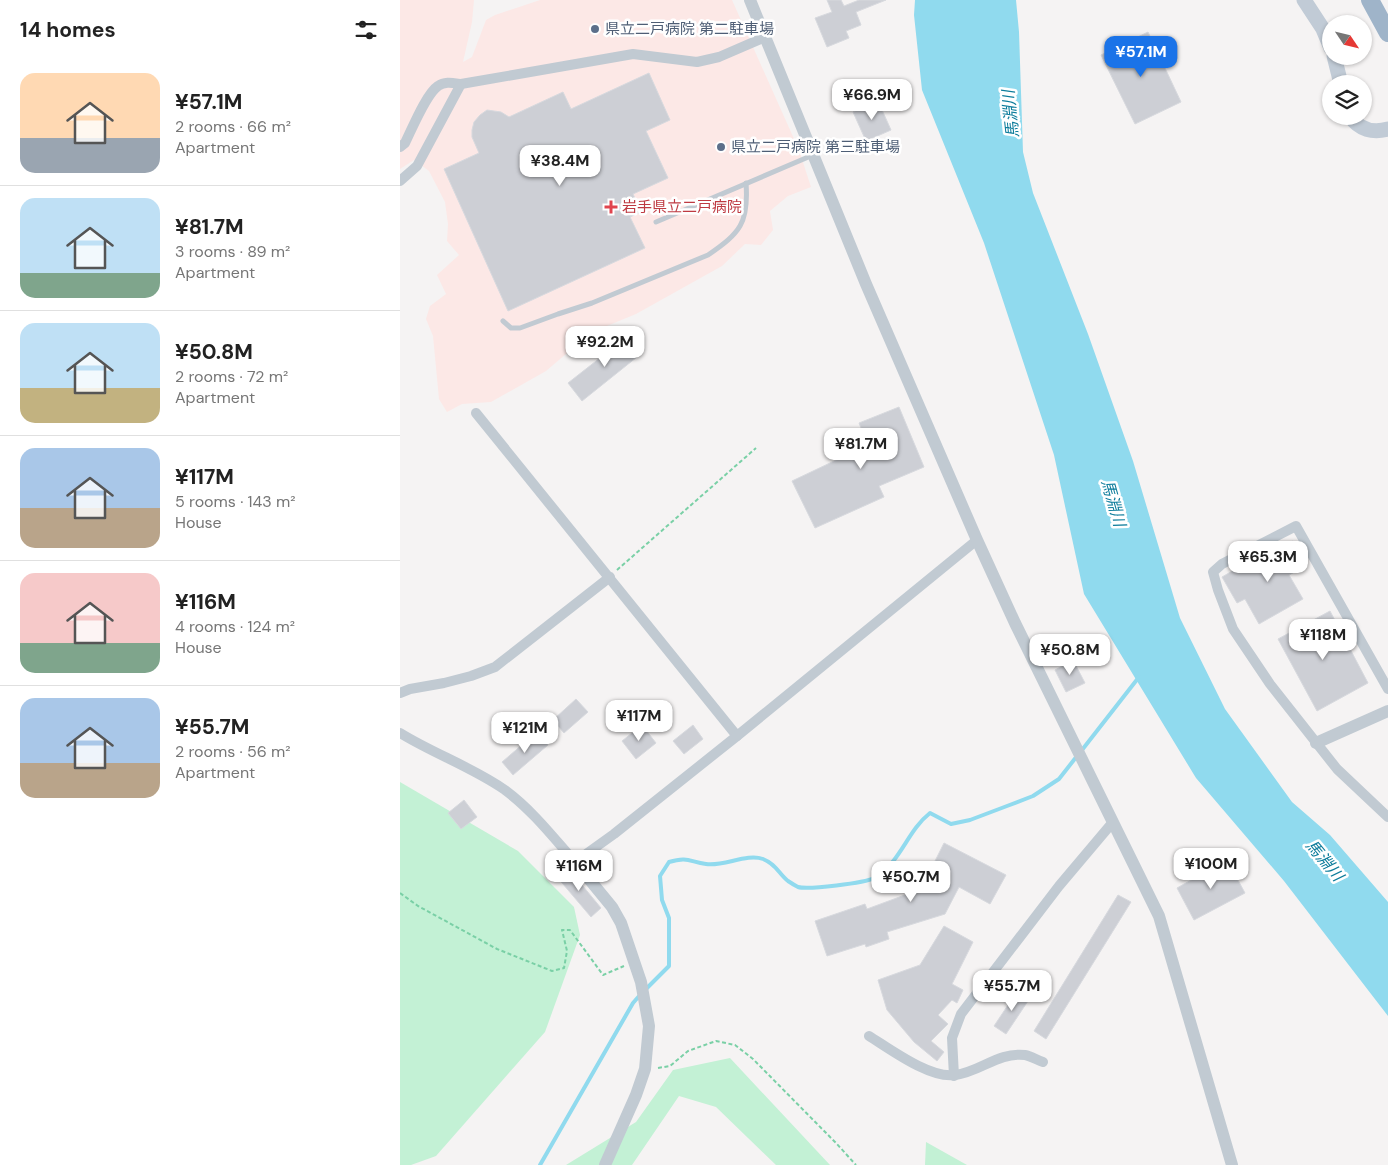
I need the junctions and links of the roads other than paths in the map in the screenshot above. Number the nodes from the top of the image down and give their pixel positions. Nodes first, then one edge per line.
1 (750, 0) edge
2 (1304, 0) edge
3 (1370, 0) edge
4 (1322, 27) edge
5 (1388, 33) edge
6 (764, 37) junction
7 (461, 84) junction
8 (1358, 125) edge
9 (1388, 129) edge
10 (400, 147) edge
11 (813, 155) junction
12 (400, 181) edge
13 (746, 183) junction
14 (656, 222) dead end
15 (504, 321) dead end
16 (476, 412) dead end
17 (977, 540) junction
18 (610, 577) junction
19 (1388, 689) edge
20 (400, 693) edge
21 (1388, 711) edge
22 (400, 732) edge
23 (736, 736) junction
24 (1316, 743) junction
25 (1388, 816) edge
26 (1114, 822) junction
27 (575, 862) junction
28 (869, 1036) dead end
29 (1043, 1062) dead end
30 (954, 1076) junction
31 (605, 1165) edge
32 (1232, 1165) edge

1 - 6 street
2 - 4 main road
3 - 5 highway
6 - 7 street
6 - 11 street
7 - 10 street
7 - 12 street
8 - 9 main road
11 - 13 lane
11 - 17 street
13 - 14 lane
13 - 15 lane
16 - 18 street
17 - 23 street
17 - 26 street
18 - 20 street
18 - 23 street
19 - 24 street
21 - 24 street
22 - 27 street
23 - 27 street
24 - 25 street
26 - 30 street
26 - 32 street
27 - 31 street
28 - 30 street
29 - 30 street

